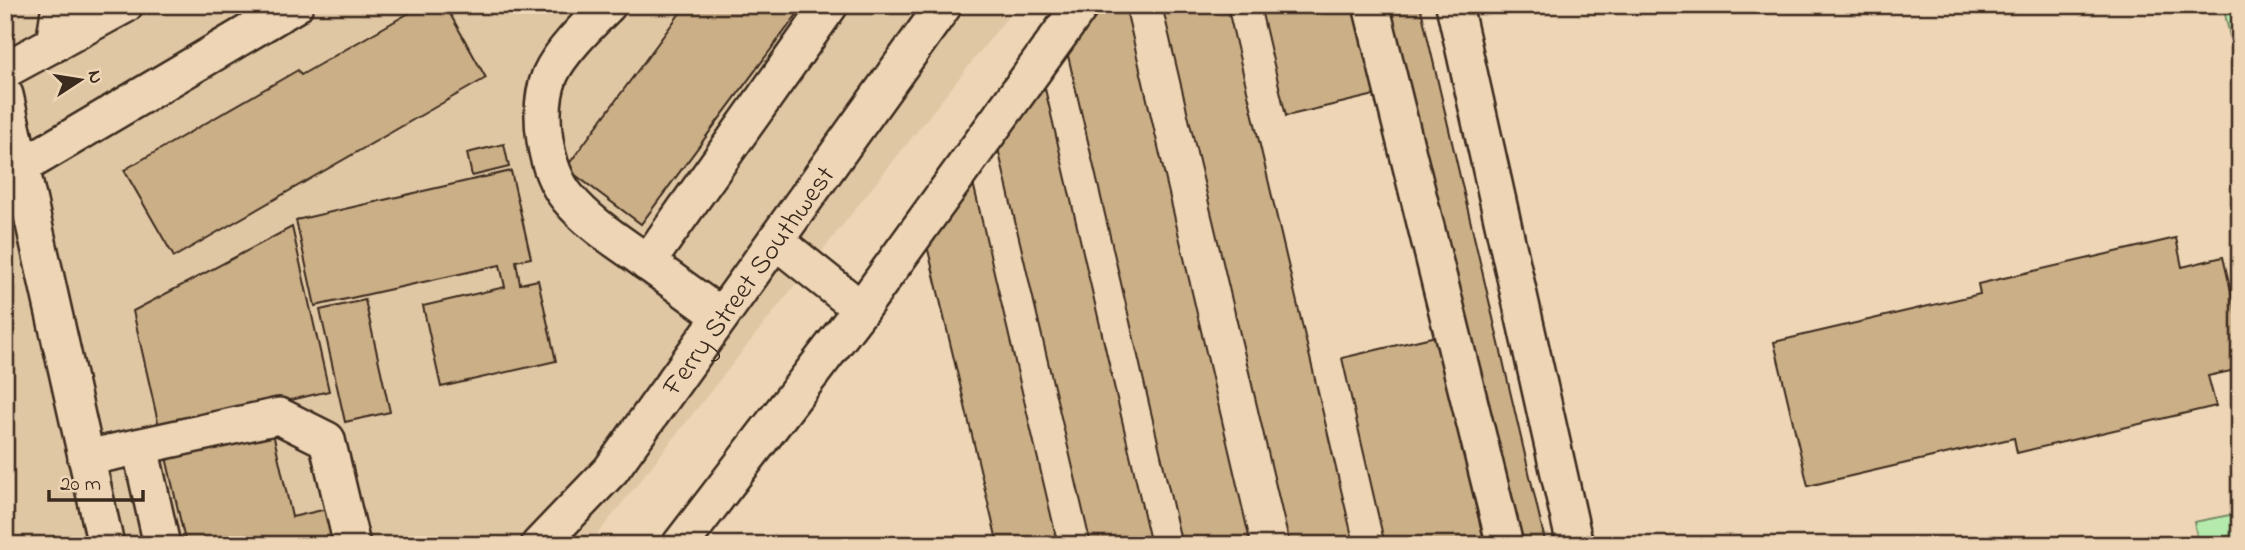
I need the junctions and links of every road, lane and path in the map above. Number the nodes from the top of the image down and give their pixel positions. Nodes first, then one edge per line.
1 (60, 5) edge
2 (125, 5) edge
3 (295, 5) edge
4 (608, 5) edge
5 (830, 5) edge
6 (944, 5) edge
7 (1081, 5) edge
8 (1371, 5) edge
9 (1454, 5) edge
10 (54, 44) junction
11 (5, 70) edge
12 (5, 96) edge
13 (13, 169) edge
14 (776, 241) junction
15 (647, 263) junction
16 (861, 309) junction
17 (721, 316) junction
18 (140, 447) junction
19 (86, 458) junction
20 (106, 545) edge
21 (162, 545) edge
22 (352, 545) edge
23 (539, 545) edge
24 (680, 545) edge
25 (1505, 545) edge
26 (1575, 545) edge

1 - 10 street
2 - 10 street
3 - 13 street
4 - 15 street
5 - 15 street
6 - 14 street, Ferry Street Southwest
7 - 16 street
8 - 25 street
9 - 26 street
10 - 11 street
12 - 13 street
13 - 19 street
14 - 16 street
14 - 17 street, Ferry Street Southwest
15 - 17 street
16 - 24 street
17 - 23 street, Ferry Street Southwest
18 - 19 street
18 - 21 street
18 - 22 street
19 - 20 street

